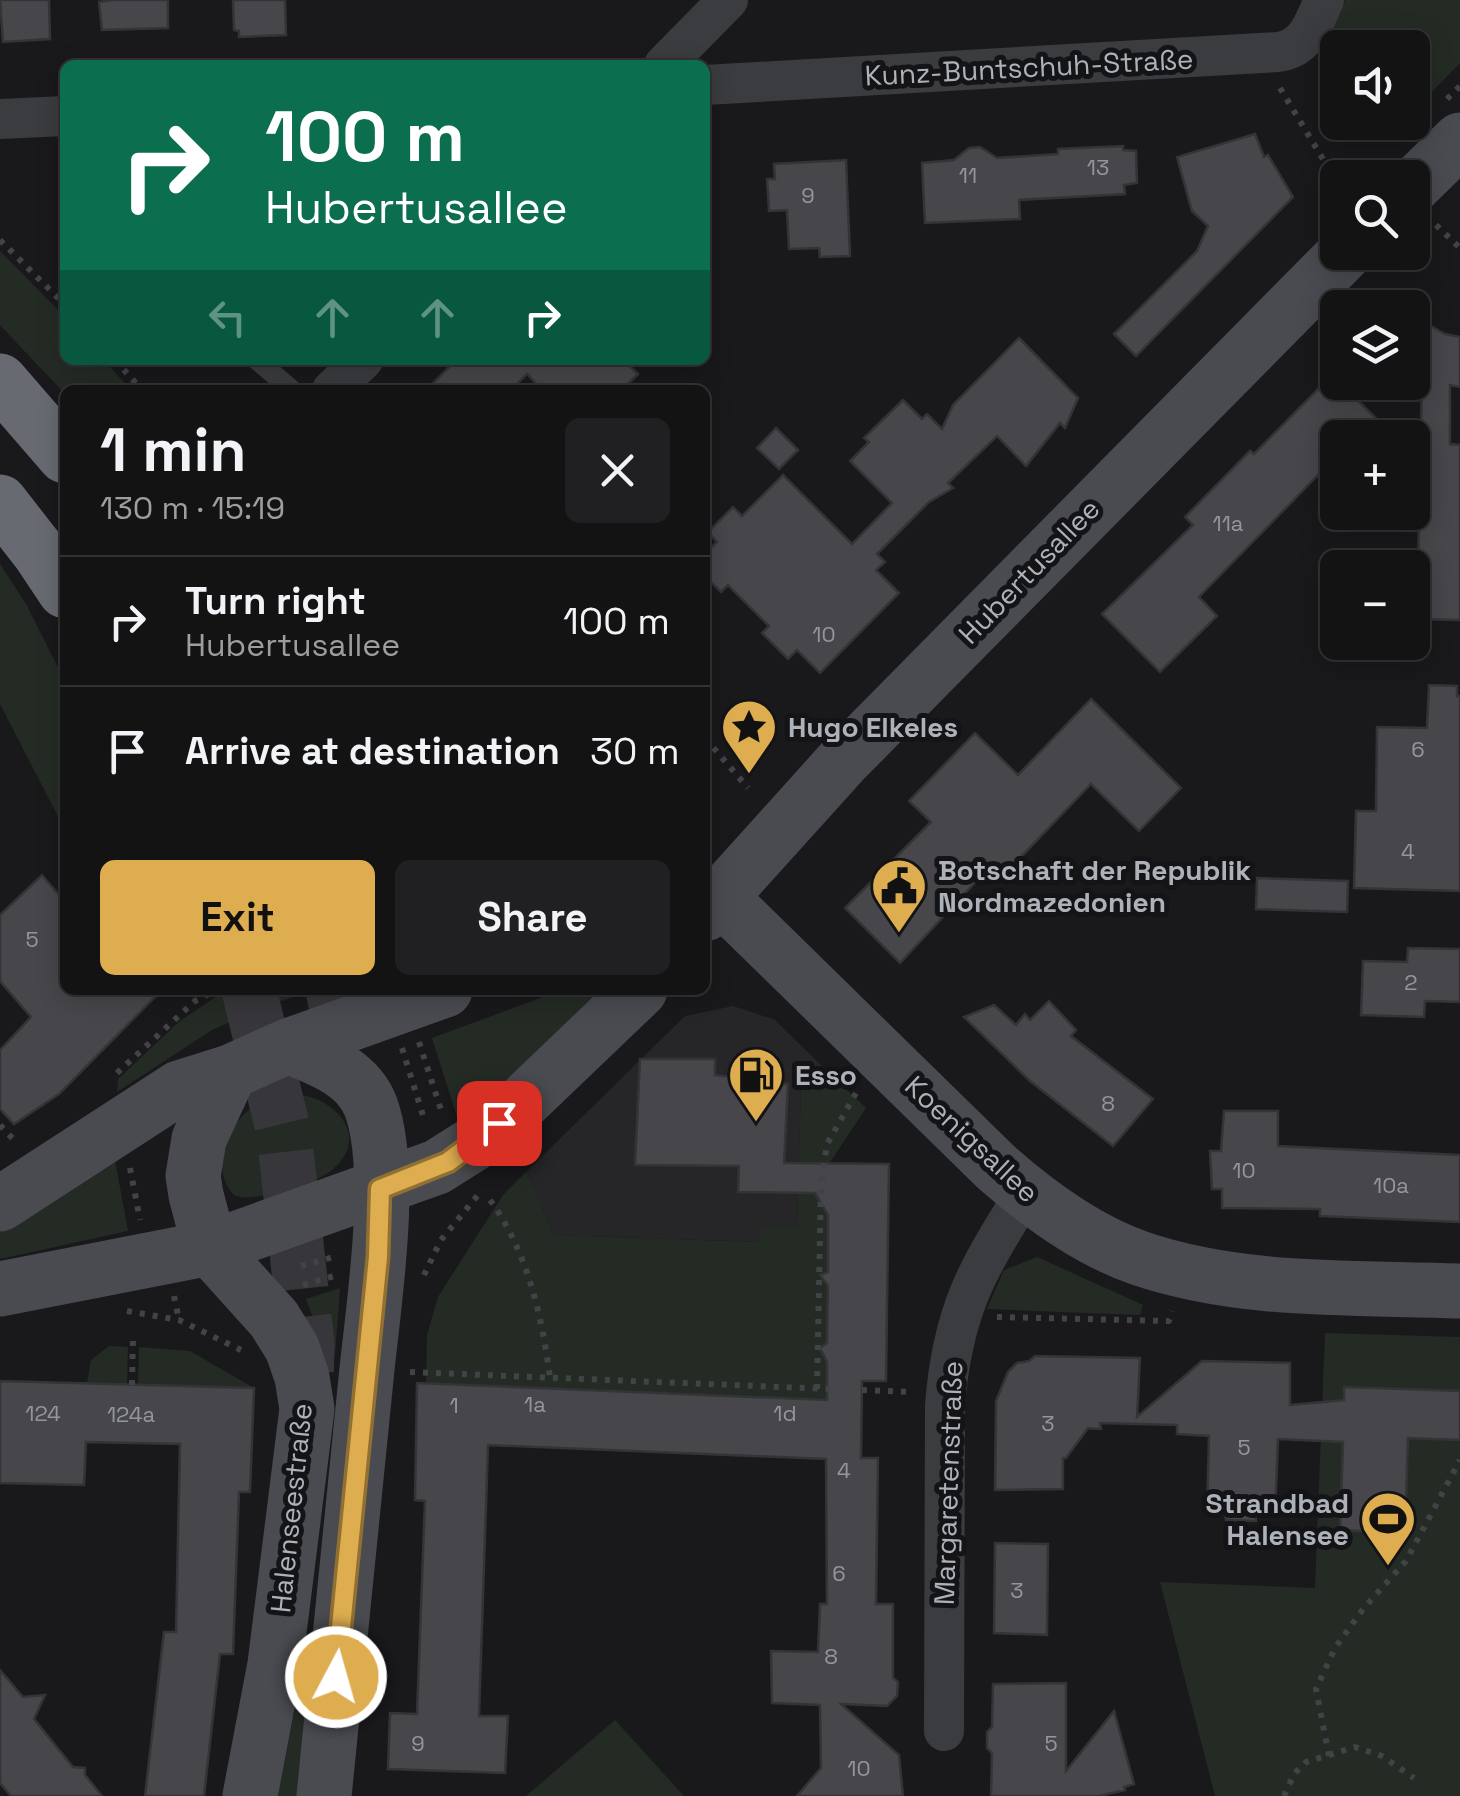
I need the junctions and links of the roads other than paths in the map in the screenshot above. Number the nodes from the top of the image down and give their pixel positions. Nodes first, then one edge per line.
1 (728, 0) edge
2 (1324, 0) edge
3 (669, 60) edge
4 (710, 86) edge
5 (60, 116) edge
6 (0, 119) edge
7 (1460, 140) edge
8 (1430, 195) edge
9 (1328, 270) edge
10 (262, 365) edge
11 (357, 365) edge
12 (0, 381) edge
13 (286, 385) edge
14 (337, 385) edge
15 (60, 450) edge
16 (0, 502) edge
17 (60, 583) edge
18 (710, 902) edge
19 (431, 995) edge
20 (635, 995) edge
21 (288, 1046) junction
22 (230, 1072) junction
23 (380, 1189) junction
24 (1026, 1193) junction
25 (0, 1204) edge
26 (210, 1248) junction
27 (0, 1289) edge
28 (1460, 1291) edge
29 (944, 1732) dead end
30 (250, 1796) edge
31 (324, 1796) edge

1 - 3 street
2 - 4 street, Kunz-Buntschuh-Straße
5 - 6 street
7 - 8 main road
9 - 18 main road, Hubertusallee
10 - 13 lane
11 - 14 street
12 - 15 highway
16 - 17 highway
18 - 24 main road, Koenigsallee
19 - 21 main road
20 - 23 main road
21 - 22 main road
21 - 23 main road
22 - 25 main road
22 - 26 main road
23 - 26 main road
23 - 31 main road
24 - 28 main road, Koenigsallee
24 - 29 street, Margaretenstraße
26 - 27 main road
26 - 30 main road, Halenseestraße

